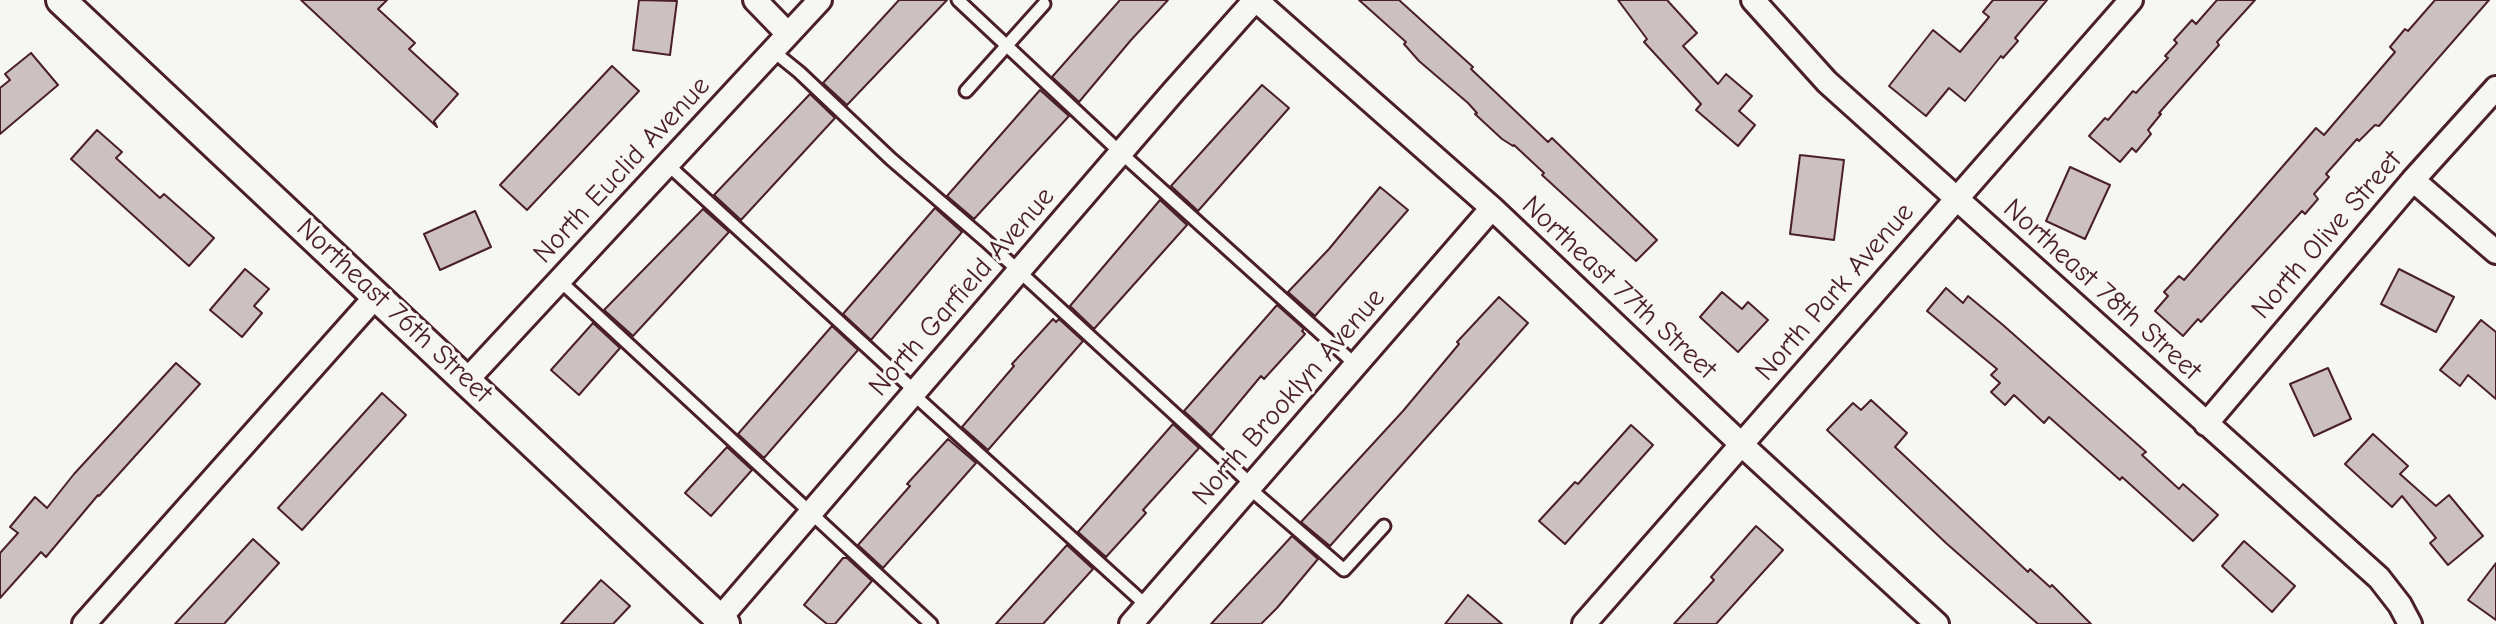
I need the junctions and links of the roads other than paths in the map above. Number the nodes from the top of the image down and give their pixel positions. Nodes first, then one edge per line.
1 (61, 0) edge
2 (755, 0) edge
3 (820, 0) edge
4 (958, 0) edge
5 (1256, 0) edge
6 (1753, 0) edge
7 (2131, 0) edge
8 (1044, 4) dead end
9 (781, 42) junction
10 (1007, 46) junction
11 (2496, 88) edge
12 (966, 91) dead end
13 (1121, 153) junction
14 (667, 164) junction
15 (2413, 180) junction
16 (1957, 199) junction
17 (1492, 208) junction
18 (2496, 252) edge
19 (1018, 272) junction
20 (559, 280) junction
21 (377, 295) junction
22 (1356, 365) junction
23 (467, 380) junction
24 (914, 393) junction
25 (2206, 424) junction
26 (1741, 444) junction
27 (1250, 487) junction
28 (811, 513) junction
29 (1384, 526) dead end
30 (1147, 606) junction
31 (720, 622) edge
32 (84, 624) edge
33 (931, 624) edge
34 (1131, 624) edge
35 (1584, 624) edge
36 (1937, 624) edge
37 (2410, 624) edge

1 - 21 street, Northeast 76th Street
2 - 9 street
3 - 9 street, North Euclid Avenue
4 - 10 lane
5 - 13 street, North Garfield Avenue
5 - 17 street, Northeast 77th Street
6 - 16 street, Northeast 78th Street
7 - 16 street, North Park Avenue
8 - 10 lane
9 - 14 street, North Euclid Avenue
9 - 19 lane
10 - 12 lane
10 - 13 lane
11 - 15 street, North Olive Street
13 - 19 street, North Garfield Avenue
13 - 22 lane
14 - 20 street, North Euclid Avenue
14 - 24 lane
15 - 18 street
15 - 25 street, North Olive Street
16 - 25 street, Northeast 78th Street
16 - 26 street, North Park Avenue
17 - 22 street, North Brooklyn Avenue
17 - 26 street, Northeast 77th Street
19 - 24 street, North Garfield Avenue
19 - 27 lane
20 - 23 street, North Euclid Avenue
20 - 28 lane
21 - 23 street, Northeast 76th Street
21 - 32 street
22 - 27 street, North Brooklyn Avenue
23 - 31 street, Northeast 76th Street
24 - 28 street, North Garfield Avenue
24 - 30 lane
25 - 37 street, Northeast 78th Street
26 - 35 street, North Park Avenue
26 - 36 street, Northeast 77th Street
27 - 29 lane
27 - 30 street, North Brooklyn Avenue
28 - 31 street, North Garfield Avenue
28 - 33 lane
30 - 34 street, North Brooklyn Avenue

